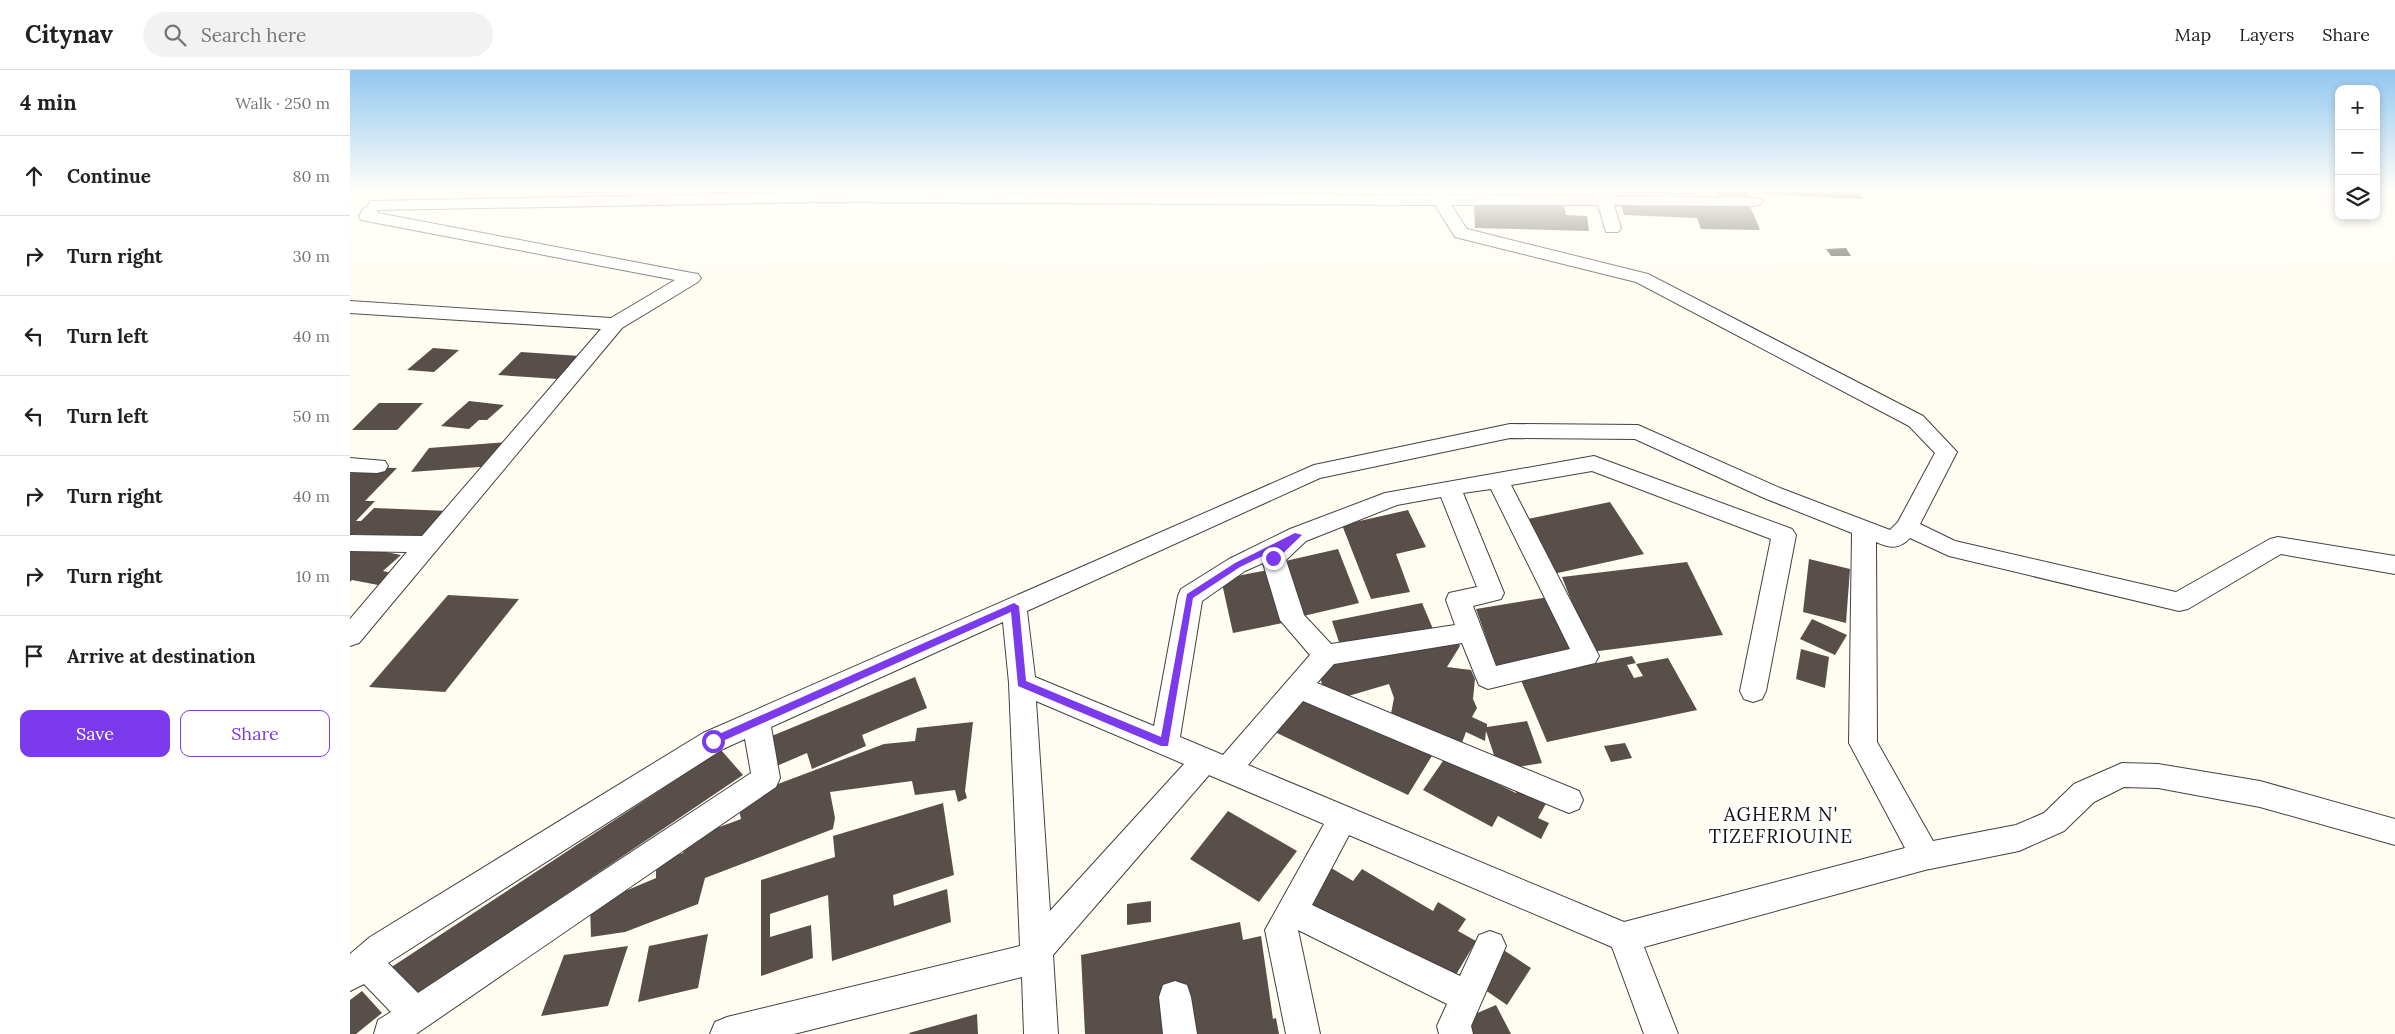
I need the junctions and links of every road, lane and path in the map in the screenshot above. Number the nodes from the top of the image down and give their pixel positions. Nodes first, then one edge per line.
1 (492, 235) edge
2 (1469, 235) edge
3 (350, 307) edge
4 (615, 324) junction
5 (350, 465) edge
6 (376, 466) dead end
7 (1498, 479) junction
8 (1449, 488) junction
9 (1907, 527) junction
10 (1864, 528) junction
11 (1298, 535) junction
12 (350, 543) edge
13 (427, 544) junction
14 (2395, 565) edge
15 (1014, 606) junction
16 (1470, 632) junction
17 (350, 636) edge
18 (1326, 655) junction
19 (1022, 683) junction
20 (1298, 687) junction
21 (1752, 691) dead end
22 (756, 722) junction
23 (1164, 743) junction
24 (1216, 765) junction
25 (1569, 800) dead end
26 (1343, 818) junction
27 (2395, 832) edge
28 (1925, 856) junction
29 (1292, 911) junction
30 (1624, 937) junction
31 (1490, 946) dead end
32 (1035, 955) junction
33 (357, 968) edge
34 (1467, 996) junction
35 (1175, 997) dead end
36 (404, 1024) edge
37 (727, 1034) edge
38 (1041, 1034) edge
39 (1180, 1034) edge
40 (1303, 1034) edge
41 (1456, 1034) edge
42 (1661, 1034) edge

1 - 4 street
2 - 9 street
3 - 4 street
4 - 13 street
5 - 6 street
7 - 8 street
7 - 16 street
7 - 21 street
8 - 11 street
8 - 16 street
9 - 10 street
9 - 14 street
10 - 15 street
10 - 28 street
11 - 18 street
11 - 23 street
12 - 13 street
13 - 17 street
15 - 19 street
15 - 22 street
16 - 18 street
18 - 20 street
19 - 23 street
19 - 32 street
20 - 24 street
20 - 25 street
22 - 33 street
22 - 36 street
23 - 24 street
24 - 26 street
24 - 32 street
26 - 29 street
26 - 30 street
27 - 28 street
28 - 30 street
29 - 34 street
29 - 40 street
30 - 42 street
31 - 34 street
32 - 37 street
32 - 38 street
33 - 36 street
34 - 41 street
35 - 39 street

